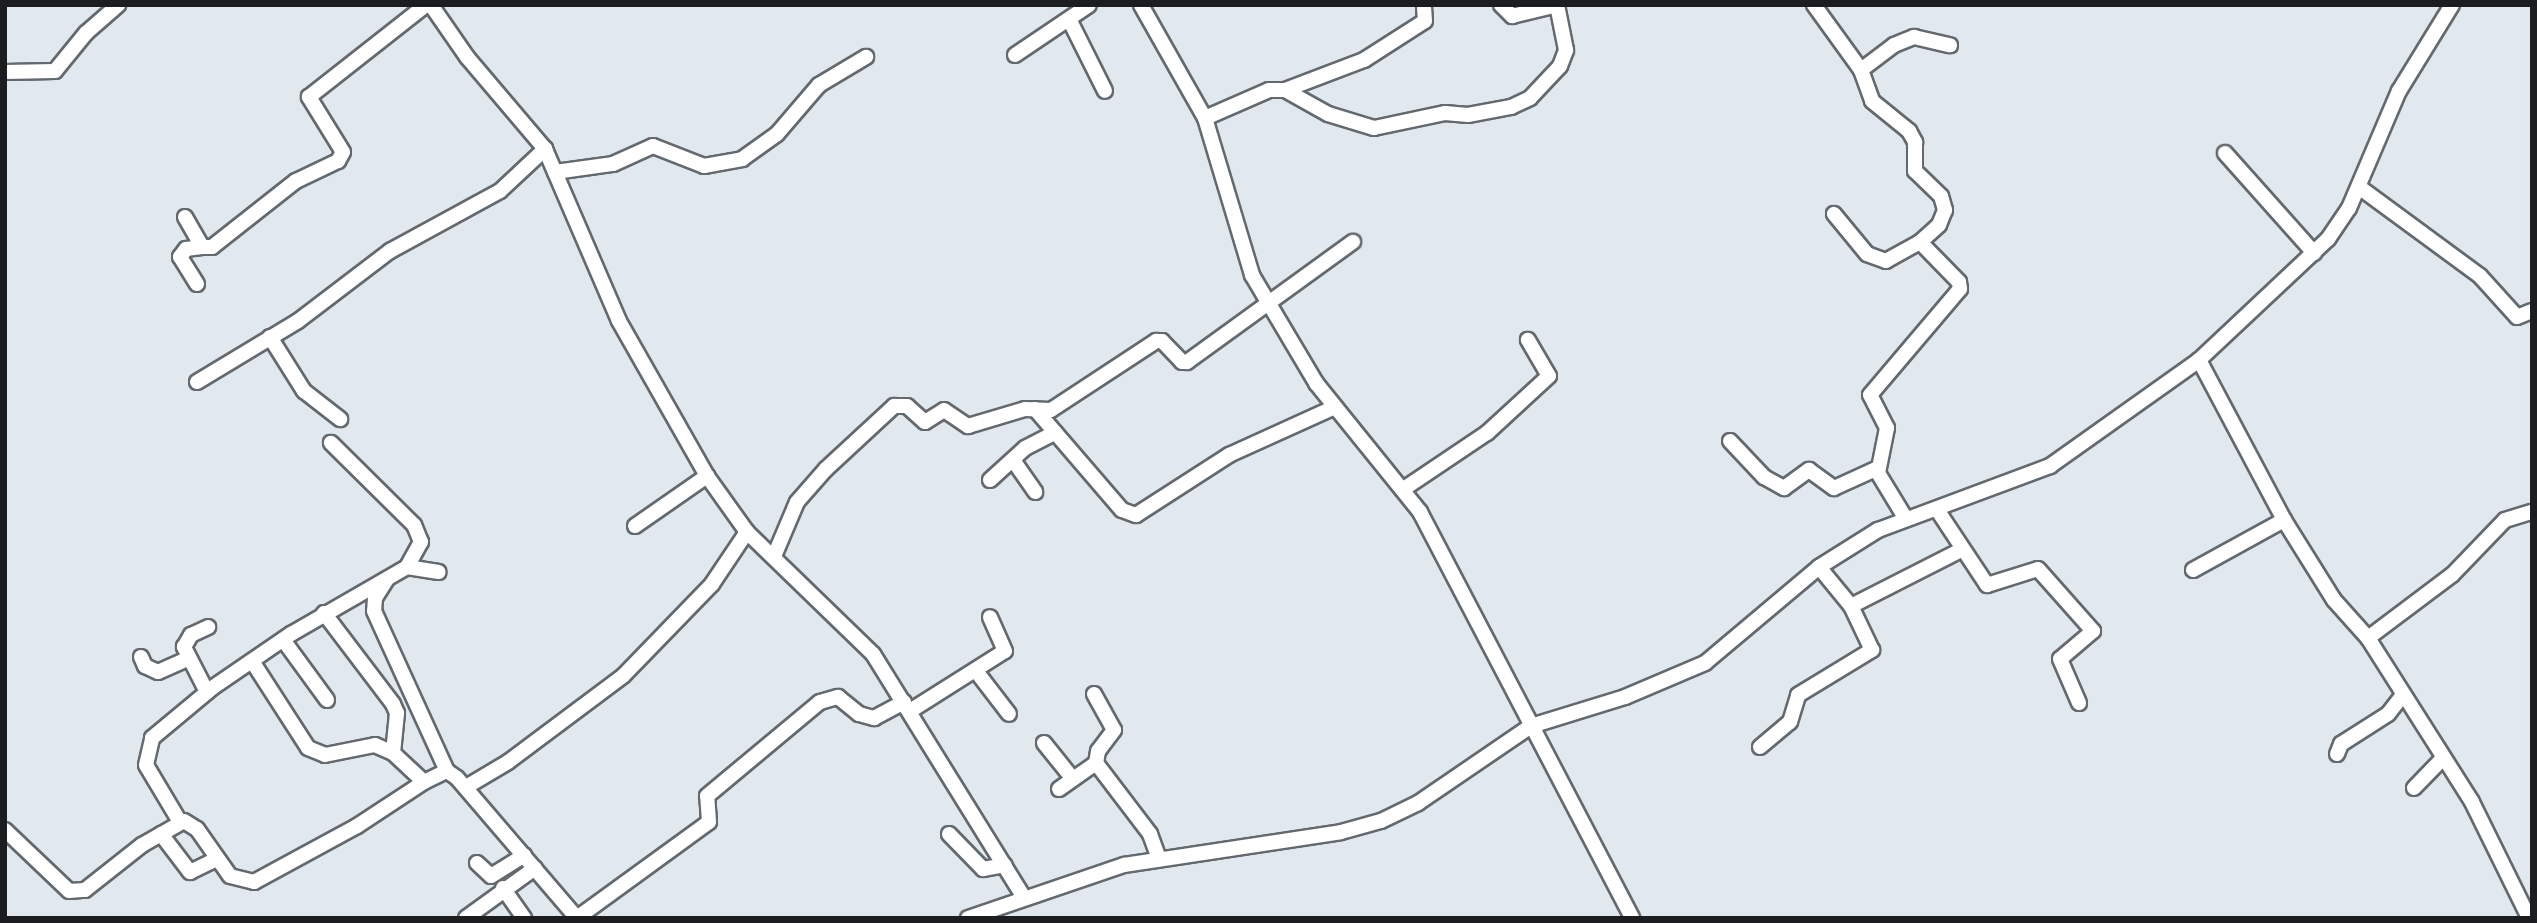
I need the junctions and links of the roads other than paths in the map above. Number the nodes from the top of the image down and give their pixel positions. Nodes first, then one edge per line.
1 (118, 5) edge
2 (429, 5) edge
3 (1089, 5) edge
4 (1141, 5) edge
5 (1424, 5) edge
6 (1501, 5) edge
7 (1557, 5) edge
8 (1814, 5) edge
9 (2452, 5) edge
10 (1070, 21) junction
11 (1950, 45) dead end
12 (1015, 55) dead end
13 (866, 57) dead end
14 (1861, 70) junction
15 (5, 72) edge
16 (1284, 90) junction
17 (1105, 91) dead end
18 (1205, 118) junction
19 (545, 149) junction
20 (2225, 153) dead end
21 (555, 172) junction
22 (2359, 187) junction
23 (1834, 214) dead end
24 (185, 217) dead end
25 (1353, 242) dead end
26 (1920, 242) junction
27 (202, 247) junction
28 (2314, 253) junction
29 (197, 284) dead end
30 (1269, 307) junction
31 (2532, 311) edge
32 (270, 337) junction
33 (1528, 340) dead end
34 (2199, 360) junction
35 (197, 382) dead end
36 (1335, 407) junction
37 (1035, 409) junction
38 (340, 419) dead end
39 (1055, 433) junction
40 (1730, 442) dead end
41 (331, 443) dead end
42 (1013, 460) junction
43 (1878, 468) junction
44 (706, 476) junction
45 (990, 480) dead end
46 (1405, 488) junction
47 (1035, 492) dead end
48 (1938, 511) junction
49 (2532, 512) edge
50 (1906, 519) junction
51 (2284, 520) junction
52 (635, 526) dead end
53 (747, 532) junction
54 (1961, 550) junction
55 (775, 554) junction
56 (407, 567) junction
57 (1819, 567) junction
58 (2193, 570) dead end
59 (439, 572) dead end
60 (388, 578) junction
61 (1851, 606) junction
62 (324, 613) junction
63 (990, 617) dead end
64 (208, 627) dead end
65 (2368, 638) junction
66 (284, 641) junction
67 (141, 657) dead end
68 (187, 659) junction
69 (251, 661) junction
70 (976, 671) junction
71 (207, 692) junction
72 (1094, 694) dead end
73 (2403, 695) junction
74 (327, 700) dead end
75 (2079, 702) dead end
76 (907, 707) junction
77 (1009, 714) dead end
78 (1531, 726) junction
79 (1044, 743) dead end
80 (1760, 747) dead end
81 (393, 753) junction
82 (2337, 754) dead end
83 (2443, 758) junction
84 (1096, 763) junction
85 (447, 771) junction
86 (1073, 779) junction
87 (424, 782) junction
88 (466, 787) junction
89 (2414, 788) dead end
90 (1059, 789) dead end
91 (180, 822) junction
92 (5, 830) edge
93 (161, 834) junction
94 (949, 834) dead end
95 (524, 855) junction
96 (1158, 859) junction
97 (215, 860) junction
98 (477, 863) dead end
99 (1005, 865) junction
100 (535, 867) junction
101 (503, 888) junction
102 (1023, 896) junction
103 (467, 918) edge
104 (524, 918) edge
105 (577, 918) edge
106 (968, 918) edge
107 (1632, 918) edge
108 (2529, 918) edge

1 - 15 street
2 - 19 street
2 - 27 street
3 - 10 street
4 - 18 street
5 - 16 street
6 - 7 street
7 - 16 street
8 - 14 street
9 - 22 street
10 - 12 street
10 - 17 street
11 - 14 street
13 - 21 street
14 - 26 street
16 - 18 street
18 - 30 street
19 - 21 street
19 - 32 street
20 - 28 street
21 - 44 street
22 - 28 street
22 - 31 street
23 - 26 street
24 - 27 street
25 - 30 street
26 - 43 street
27 - 29 street
28 - 34 street
30 - 36 street
30 - 37 street
32 - 35 street
32 - 38 street
33 - 46 street
34 - 48 street
34 - 51 street
36 - 39 street
36 - 46 street
37 - 39 street
37 - 55 street
39 - 42 street
40 - 43 street
41 - 56 street
42 - 45 street
42 - 47 street
43 - 50 street
44 - 52 street
44 - 53 street
46 - 78 street
48 - 50 street
48 - 54 street
49 - 65 street
50 - 57 street
51 - 58 street
51 - 65 street
53 - 55 street
53 - 88 street
54 - 61 street
54 - 75 street
55 - 76 street
56 - 59 street
56 - 60 street
57 - 61 street
57 - 78 street
60 - 62 street
60 - 85 street
61 - 80 street
62 - 66 street
62 - 81 street
63 - 70 street
64 - 68 street
65 - 73 street
66 - 69 street
66 - 74 street
67 - 68 street
68 - 71 street
69 - 71 street
69 - 81 street
70 - 76 street
70 - 77 street
71 - 91 street
72 - 84 street
73 - 82 street
73 - 83 street
76 - 99 street
76 - 105 street
78 - 96 street
78 - 107 street
79 - 86 street
81 - 87 street
83 - 89 street
83 - 108 street
84 - 86 street
84 - 96 street
85 - 87 street
85 - 88 street
86 - 90 street
87 - 97 street
88 - 95 street
91 - 93 street
91 - 97 street
92 - 93 street
93 - 97 street
94 - 99 street
95 - 98 street
95 - 100 street
96 - 102 street
99 - 102 street
100 - 101 street
100 - 105 street
101 - 103 street
101 - 104 street
102 - 106 street

